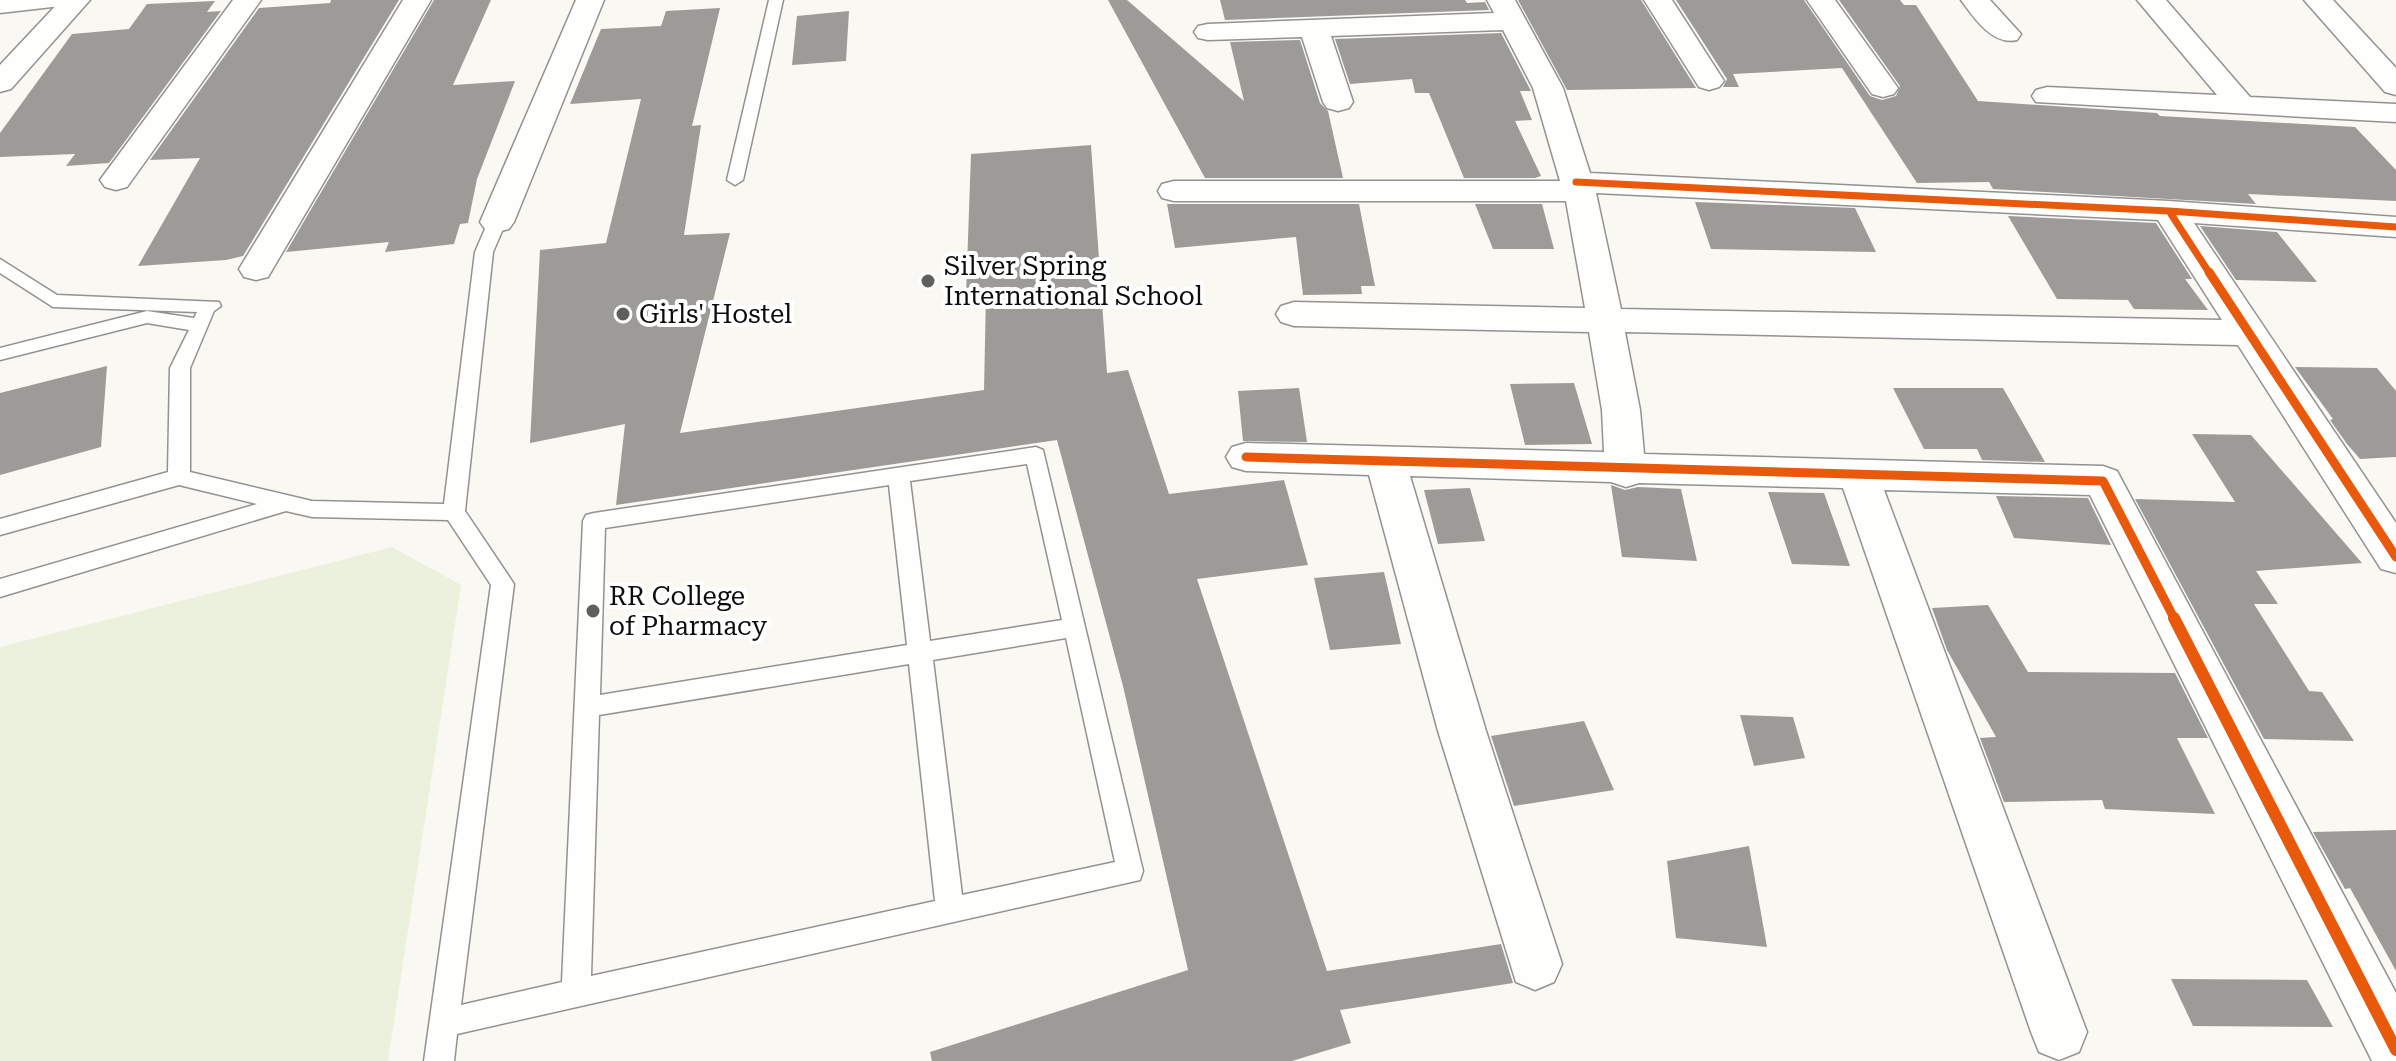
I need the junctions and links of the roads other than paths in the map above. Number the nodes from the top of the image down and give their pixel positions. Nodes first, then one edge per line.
1 (51, 0) edge
2 (76, 0) edge
3 (247, 0) edge
4 (417, 0) edge
5 (590, 0) edge
6 (776, 0) edge
7 (1658, 0) edge
8 (1821, 0) edge
9 (1975, 0) edge
10 (2151, 0) edge
11 (2318, 0) edge
12 (0, 4) edge
13 (1506, 11) edge
14 (1314, 29) junction
15 (1208, 32) dead end
16 (2007, 34) dead end
17 (1709, 81) dead end
18 (0, 83) edge
19 (2396, 86) edge
20 (1883, 88) dead end
21 (2047, 96) dead end
22 (1338, 102) dead end
23 (2241, 105) junction
24 (2396, 113) edge
25 (116, 180) dead end
26 (735, 180) dead end
27 (1578, 187) junction
28 (1174, 191) dead end
29 (2169, 211) junction
30 (497, 222) joint
31 (2396, 227) edge
32 (0, 265) edge
33 (256, 269) dead end
34 (1294, 314) dead end
35 (1604, 321) junction
36 (198, 325) junction
37 (2251, 333) junction
38 (0, 354) edge
39 (1246, 457) dead end
40 (1385, 461) junction
41 (1626, 470) junction
42 (1858, 474) junction
43 (899, 475) junction
44 (179, 477) junction
45 (287, 503) junction
46 (454, 512) junction
47 (0, 527) edge
48 (2396, 557) edge
49 (0, 588) edge
50 (1074, 627) junction
51 (920, 652) junction
52 (587, 707) junction
53 (950, 911) junction
54 (1535, 964) dead end
55 (576, 994) junction
56 (443, 1023) junction
57 (2059, 1032) dead end
58 (2396, 1050) edge
59 (439, 1061) edge

1 - 12 street
2 - 18 street
3 - 25 street
4 - 33 street
5 - 30 street
6 - 26 lane
7 - 17 street
8 - 20 street
9 - 16 street
10 - 23 street
11 - 19 street
13 - 14 street
13 - 27 street
14 - 15 street
14 - 22 street
21 - 23 street
23 - 24 street
27 - 28 street
27 - 29 street
27 - 35 street
29 - 31 street
29 - 37 street
30 - 46 lane
32 - 36 lane
34 - 35 street
35 - 37 street
35 - 41 street
36 - 38 lane
36 - 44 lane
37 - 48 street
39 - 40 street
40 - 41 street
40 - 54 street
41 - 42 street
42 - 57 street
42 - 58 street
43 - 50 lane
43 - 51 lane
43 - 52 lane
44 - 45 lane
44 - 47 lane
45 - 46 lane
45 - 49 lane
46 - 56 lane
50 - 51 lane
50 - 53 lane
51 - 52 lane
51 - 53 lane
52 - 55 lane
53 - 55 lane
55 - 56 lane
56 - 59 lane

